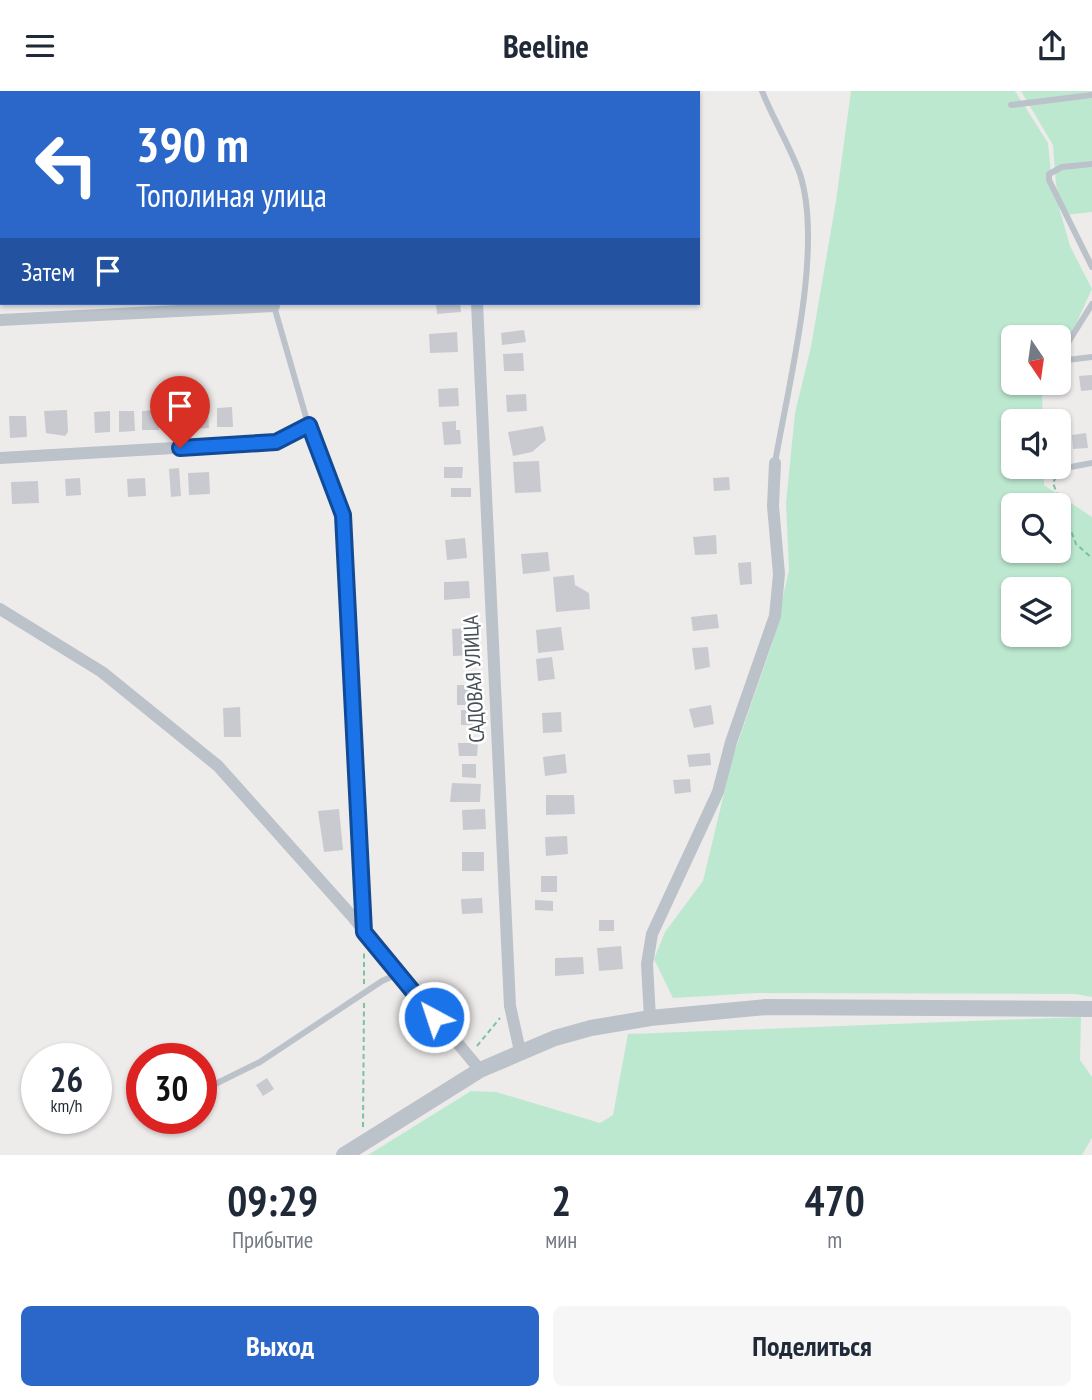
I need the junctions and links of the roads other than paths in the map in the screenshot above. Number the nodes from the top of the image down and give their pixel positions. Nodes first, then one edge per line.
1 (761, 91) edge
2 (1092, 95) edge
3 (1011, 105) dead end
4 (1092, 164) edge
5 (1090, 255) edge
6 (1092, 267) edge
7 (1092, 303) edge
8 (257, 305) edge
9 (274, 305) edge
10 (477, 305) edge
11 (0, 320) edge
12 (1071, 339) edge
13 (1092, 357) edge
14 (1071, 358) edge
15 (309, 425) junction
16 (0, 458) edge
17 (775, 463) joint
18 (1092, 463) edge
19 (1071, 467) edge
20 (0, 609) edge
21 (364, 932) junction
22 (398, 974) junction
23 (1092, 1009) edge
24 (650, 1018) junction
25 (520, 1051) junction
26 (480, 1070) junction
27 (217, 1083) edge
28 (344, 1155) edge

1 - 17 lane
2 - 3 lane
4 - 5 lane
5 - 6 lane
7 - 12 lane
8 - 11 street
9 - 15 lane
10 - 25 street, САДОВАЯ УЛИЦА
13 - 14 lane
15 - 16 street
15 - 21 lane
17 - 24 street
18 - 19 lane
20 - 21 street
21 - 22 street
22 - 26 street
22 - 27 lane
23 - 24 street
24 - 25 street
25 - 26 street
26 - 28 street

